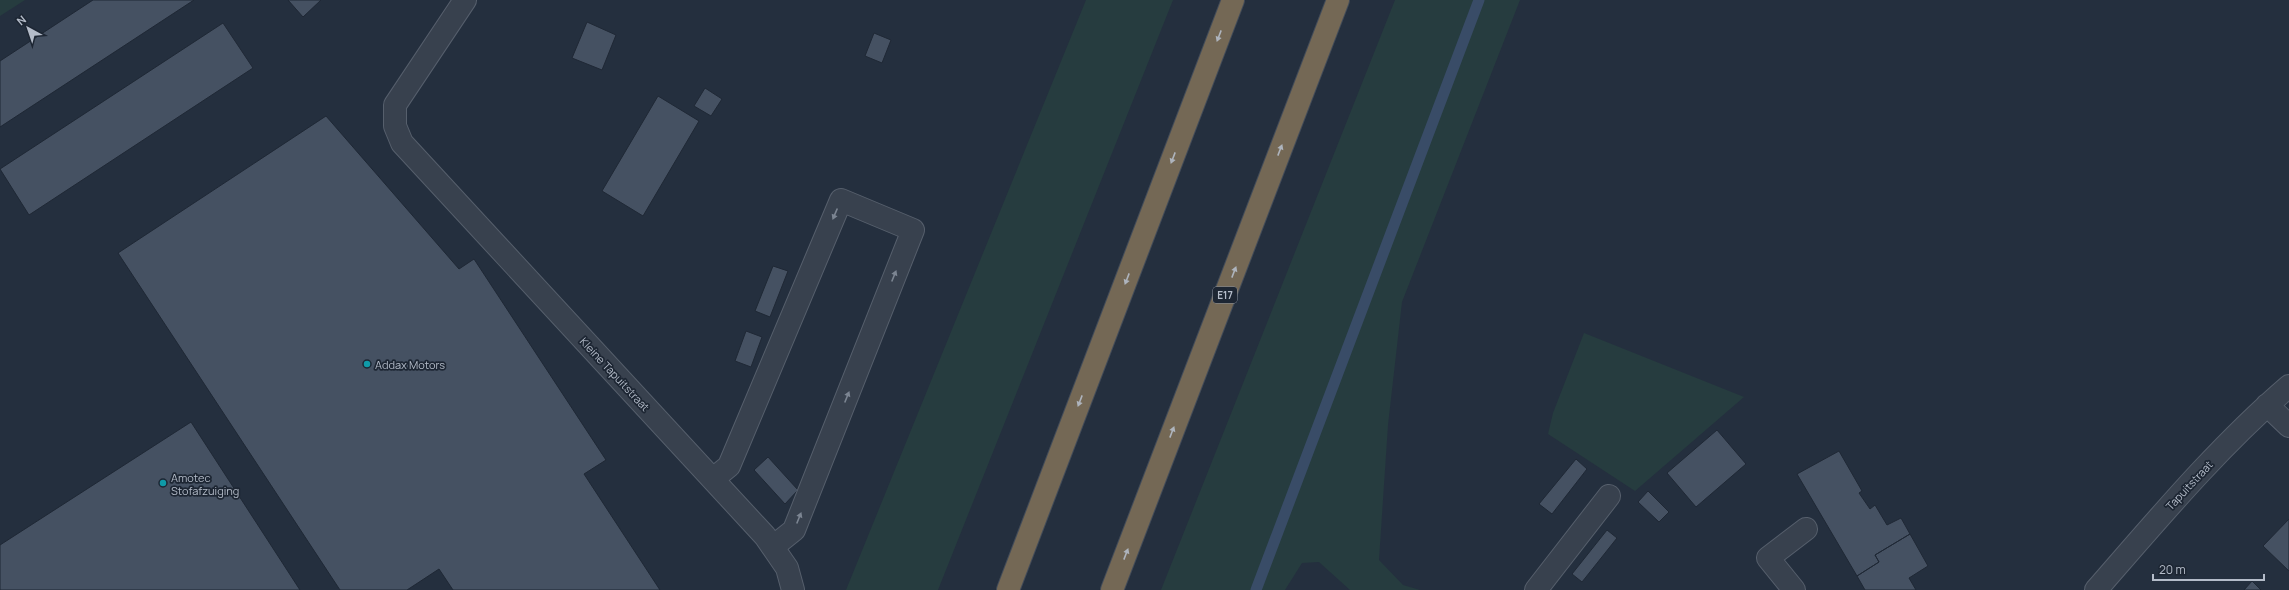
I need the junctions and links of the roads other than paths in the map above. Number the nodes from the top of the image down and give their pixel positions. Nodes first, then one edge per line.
1 (465, 0) edge
2 (1233, 0) edge
3 (1338, 0) edge
4 (2289, 386) edge
5 (2267, 405) junction
6 (2289, 426) edge
7 (713, 479) junction
8 (1609, 496) dead end
9 (1806, 528) dead end
10 (774, 546) junction
11 (793, 590) edge
12 (1008, 590) edge
13 (1112, 590) edge
14 (1536, 590) edge
15 (1794, 590) edge
16 (2096, 590) edge

1 - 7 street, Kleine Tapuitstraat
2 -> 12 highway
13 -> 3 highway, E17
4 - 5 street, Tapuitstraat
5 - 6 street
5 - 16 street, Tapuitstraat
7 - 10 street, Kleine Tapuitstraat
10 -> 7 street
8 - 14 street
9 - 15 street
10 - 11 street, Kleine Tapuitstraat

